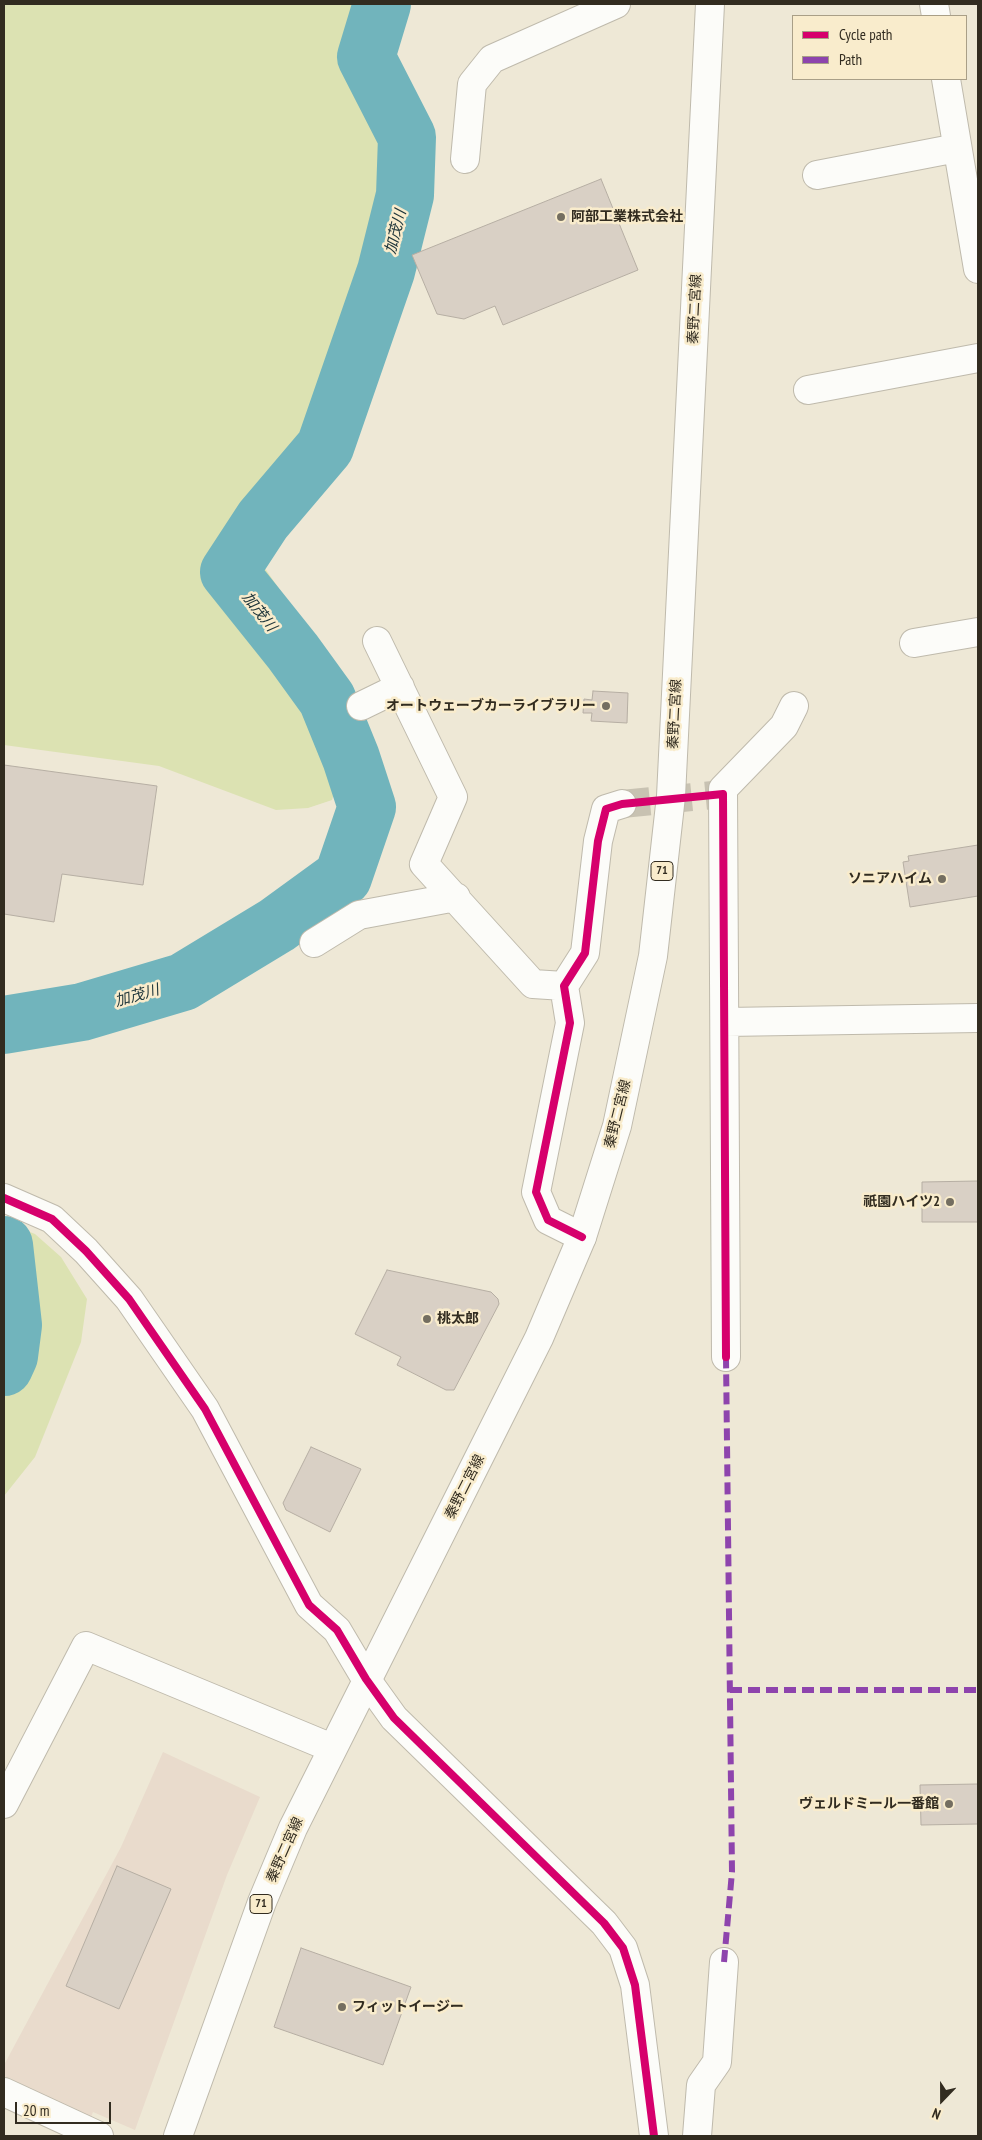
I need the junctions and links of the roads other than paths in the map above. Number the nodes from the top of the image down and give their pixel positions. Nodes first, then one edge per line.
1 (616, 4) edge
2 (710, 4) edge
3 (946, 80) edge
4 (956, 148) junction
5 (465, 159) dead end
6 (817, 175) dead end
7 (978, 269) edge
8 (978, 358) edge
9 (808, 390) dead end
10 (978, 632) edge
11 (377, 642) dead end
12 (914, 643) dead end
13 (400, 688) junction
14 (362, 706) dead end
15 (794, 706) dead end
16 (622, 804) tunnel mouth
17 (456, 897) junction
18 (314, 942) dead end
19 (564, 986) junction
20 (978, 1018) edge
21 (726, 1022) junction
22 (4, 1198) edge
23 (582, 1237) junction
24 (726, 1357) dead end
25 (366, 1680) junction
26 (332, 1748) junction
27 (4, 1804) edge
28 (724, 1962) dead end
29 (4, 2092) edge
30 (99, 2136) edge
31 (178, 2136) edge
32 (654, 2136) edge
33 (697, 2136) edge

1 - 5 street
2 - 23 street, 秦野二宮線 / 71
3 - 4 street
4 - 6 street
4 - 7 street
8 - 9 street
10 - 12 street
11 - 13 street
13 - 14 street
13 - 17 street
15 - 21 street
16 - 19 street
17 - 18 street
17 - 19 street
19 - 23 street
20 - 21 street
21 - 24 street
22 - 25 street
23 - 25 street, 秦野二宮線 / 71
25 - 26 street, 秦野二宮線 / 71
25 - 32 street
26 - 27 street
26 - 31 street, 秦野二宮線 / 71
28 - 33 street
29 - 30 street

